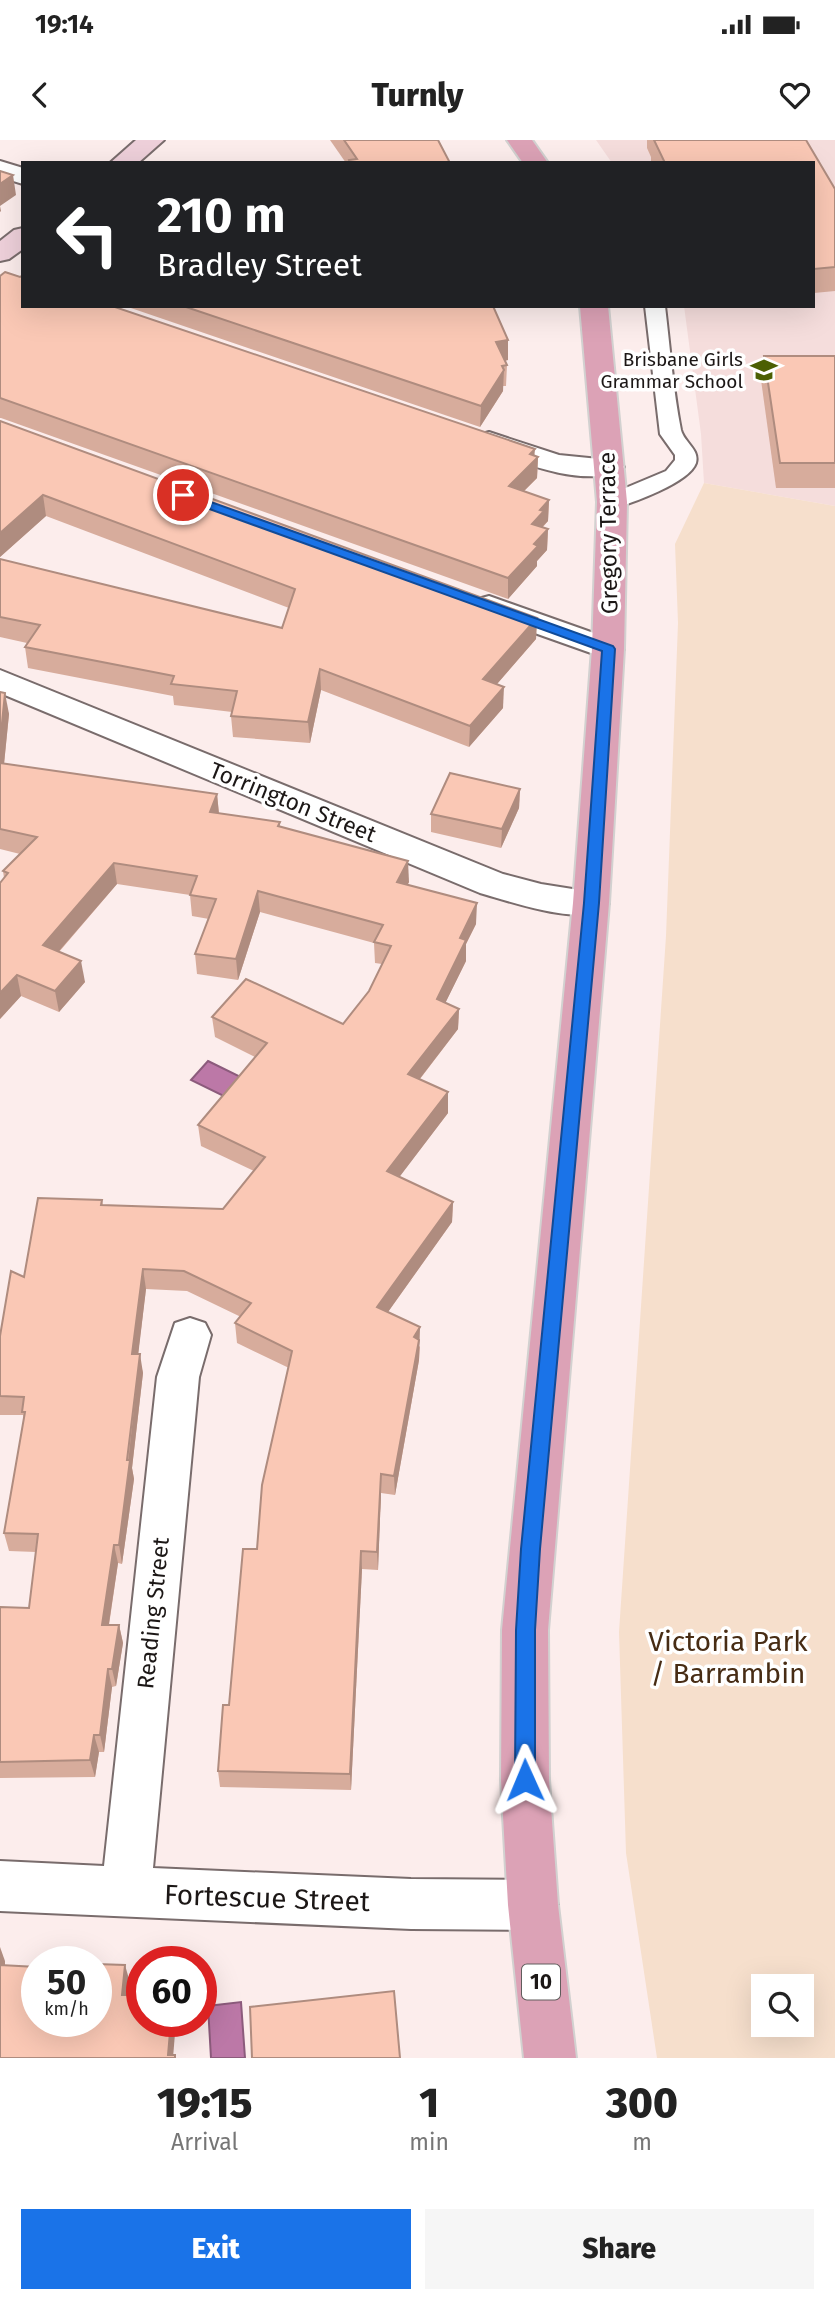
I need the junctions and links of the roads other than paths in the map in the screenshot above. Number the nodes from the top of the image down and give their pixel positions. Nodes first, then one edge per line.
1 (152, 140) edge
2 (519, 140) edge
3 (125, 161) edge
4 (535, 161) edge
5 (0, 169) edge
6 (21, 175) edge
7 (21, 237) edge
8 (0, 253) edge
9 (594, 308) edge
10 (655, 308) edge
11 (466, 434) edge
12 (610, 484) junction
13 (457, 594) edge
14 (608, 649) junction
15 (0, 681) edge
16 (591, 903) junction
17 (190, 1335) dead end
18 (0, 1886) edge
19 (125, 1892) junction
20 (533, 1905) junction
21 (550, 2058) edge

1 - 3 main road
2 - 4 main road
5 - 6 street
7 - 8 main road
9 - 12 main road, Gregory Terrace / 10
10 - 12 lane
11 - 12 street
12 - 14 main road, Gregory Terrace / 10
13 - 14 street
14 - 16 main road, Gregory Terrace / 10
15 - 16 street, Torrington Street
16 - 20 main road, Gregory Terrace / 10
17 - 19 street, Reading Street
18 - 19 street, Fortescue Street
19 - 20 street, Fortescue Street
20 - 21 main road, Gregory Terrace / 10

